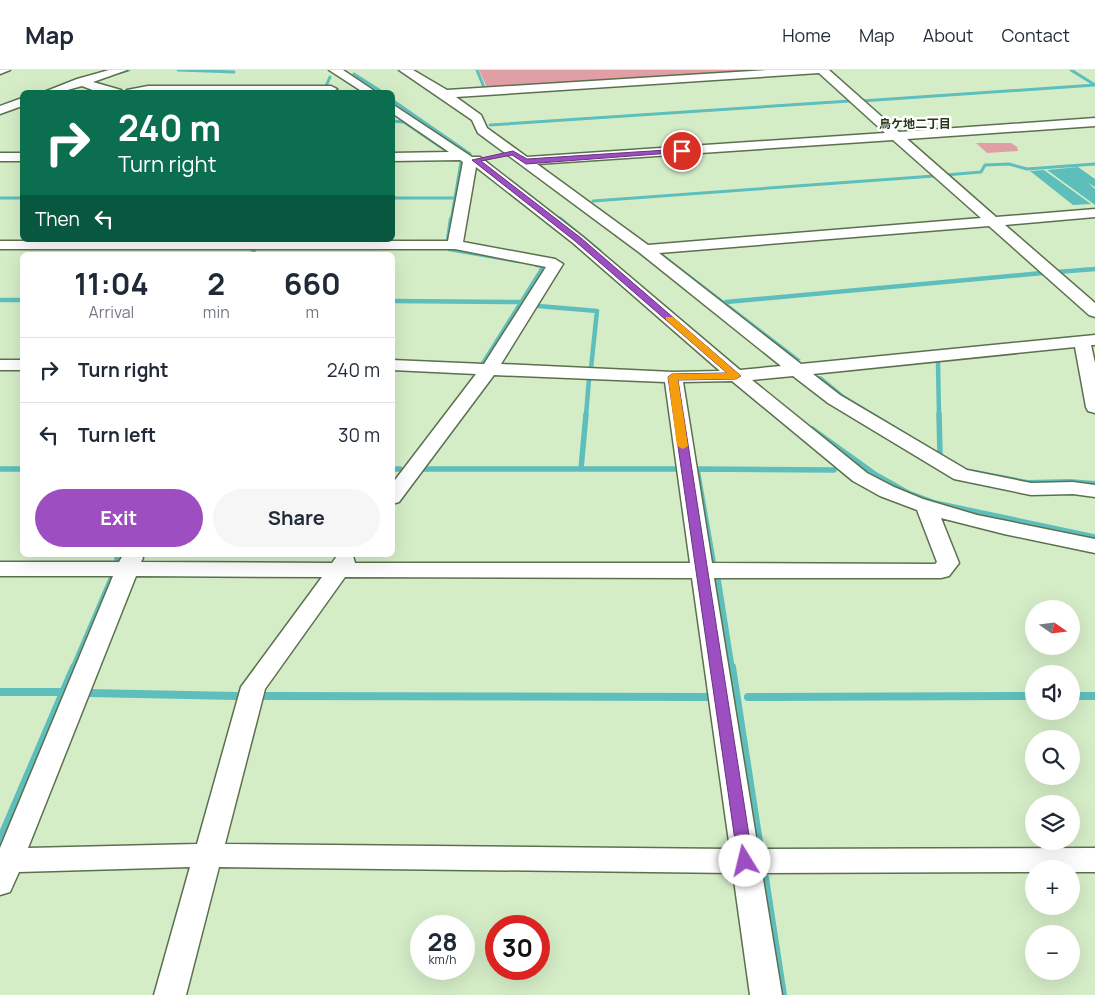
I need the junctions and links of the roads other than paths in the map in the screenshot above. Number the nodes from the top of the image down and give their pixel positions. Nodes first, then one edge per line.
1 (4, 70) edge
2 (121, 70) edge
3 (405, 70) edge
4 (821, 70) edge
5 (0, 71) edge
6 (337, 71) edge
7 (81, 81) junction
8 (56, 90) edge
9 (102, 90) edge
10 (142, 90) edge
11 (239, 90) edge
12 (330, 90) edge
13 (367, 90) edge
14 (444, 94) junction
15 (395, 109) edge
16 (1095, 122) edge
17 (896, 136) junction
18 (513, 153) junction
19 (0, 156) edge
20 (20, 156) edge
21 (395, 157) edge
22 (470, 159) junction
23 (526, 162) junction
24 (1095, 213) edge
25 (992, 222) junction
26 (0, 245) edge
27 (455, 245) junction
28 (264, 247) edge
29 (645, 250) junction
30 (1095, 312) edge
31 (1088, 341) edge
32 (0, 365) edge
33 (20, 365) edge
34 (395, 366) edge
35 (489, 369) junction
36 (796, 369) junction
37 (736, 376) junction
38 (672, 377) junction
39 (1095, 407) edge
40 (1095, 491) edge
41 (395, 494) edge
42 (926, 508) junction
43 (1095, 546) edge
44 (130, 562) edge
45 (344, 562) edge
46 (0, 569) edge
47 (701, 571) junction
48 (208, 855) junction
49 (1095, 860) edge
50 (745, 861) junction
51 (3, 868) edge
52 (170, 995) edge
53 (766, 995) edge

1 - 5 street
2 - 7 street
3 - 14 street
4 - 14 street
4 - 17 street
6 - 12 street
6 - 13 street
7 - 8 street
7 - 9 street
10 - 11 street
14 - 18 street
15 - 22 street
16 - 17 street
17 - 23 street
17 - 25 street
18 - 22 street
18 - 23 street
19 - 20 street
21 - 22 street
22 - 27 street
22 - 37 street
23 - 29 street
24 - 25 street
25 - 29 street
25 - 30 street
26 - 28 street
27 - 28 street
27 - 35 street
29 - 36 street
31 - 36 street
31 - 39 street
32 - 33 street
34 - 35 street
35 - 38 street
35 - 41 street
36 - 37 street
36 - 40 street
37 - 38 street
37 - 42 street
38 - 47 street
42 - 43 street
42 - 47 street
44 - 45 street
44 - 46 street
44 - 51 street
45 - 47 street
45 - 48 street
47 - 50 street
48 - 50 street
48 - 51 street
48 - 52 street
49 - 50 street
50 - 53 street

